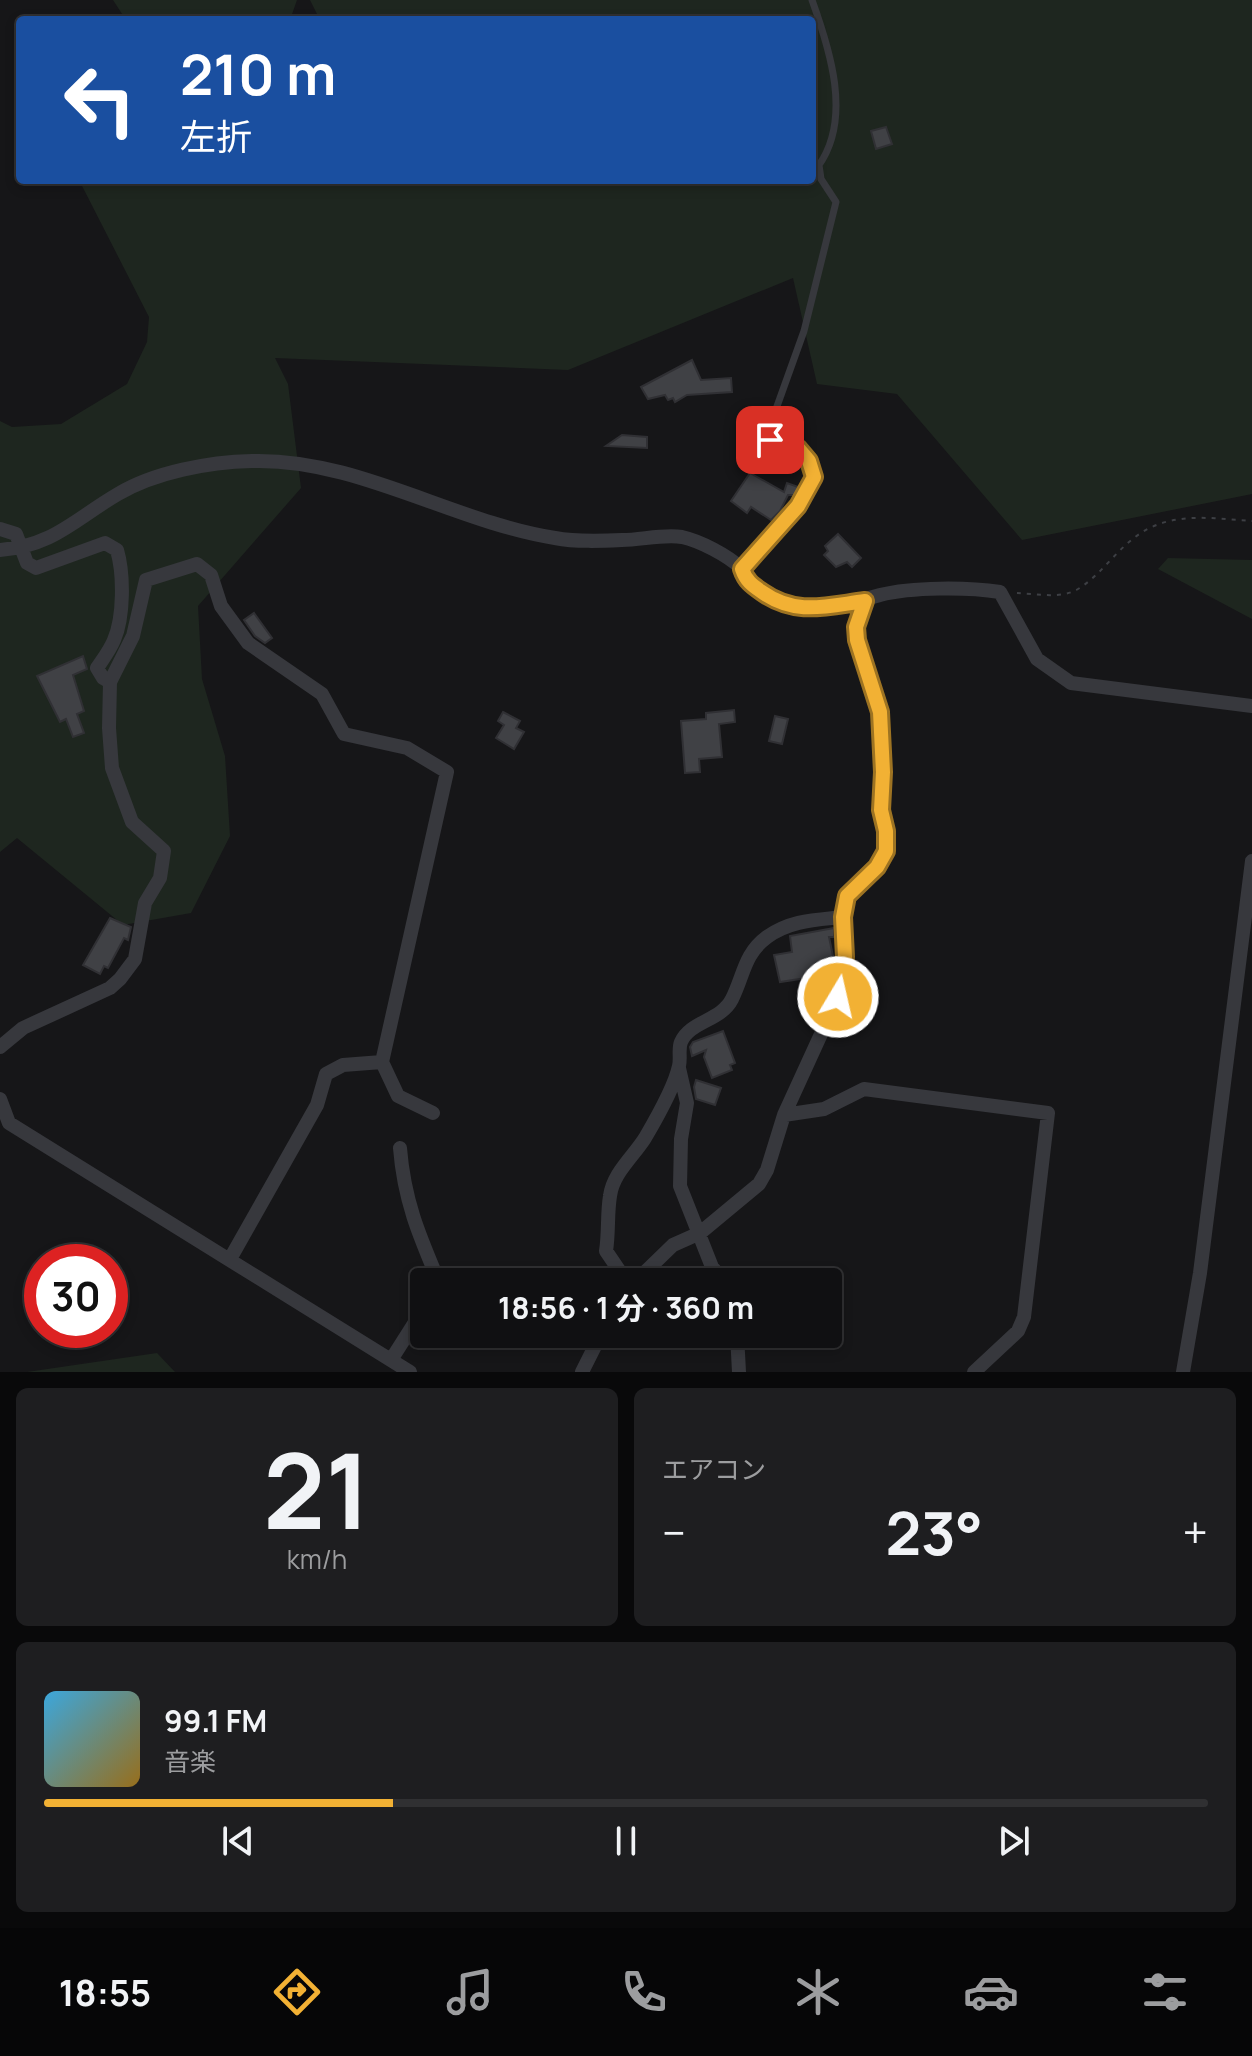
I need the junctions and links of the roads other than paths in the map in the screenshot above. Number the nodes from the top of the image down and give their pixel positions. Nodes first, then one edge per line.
1 (812, 0) edge
2 (0, 529) edge
3 (22, 548) junction
4 (0, 550) edge
5 (742, 569) junction
6 (865, 601) junction
7 (110, 682) junction
8 (1252, 706) edge
9 (1252, 861) edge
10 (843, 917) junction
11 (0, 1047) edge
12 (382, 1062) junction
13 (679, 1068) junction
14 (0, 1099) edge
15 (433, 1113) dead end
16 (784, 1115) junction
17 (400, 1148) dead end
18 (700, 1233) junction
19 (230, 1259) junction
20 (433, 1268) edge
21 (618, 1268) edge
22 (649, 1268) edge
23 (713, 1268) edge
24 (410, 1330) edge
25 (594, 1348) edge
26 (738, 1348) edge
27 (391, 1360) junction
28 (410, 1372) edge
29 (582, 1372) edge
30 (739, 1372) edge
31 (974, 1372) edge
32 (1183, 1372) edge

1 - 5 lane
2 - 3 street
3 - 4 street
3 - 5 street
3 - 7 street
5 - 6 street
6 - 8 street
6 - 10 street
7 - 11 street
7 - 12 street
9 - 32 street
10 - 13 street
10 - 16 street
12 - 15 street
12 - 19 street
13 - 18 street
13 - 21 street
14 - 19 street
16 - 18 street
16 - 31 street
17 - 20 street
18 - 22 street
18 - 23 street
19 - 27 street
24 - 27 street
25 - 29 street
26 - 30 street
27 - 28 street

